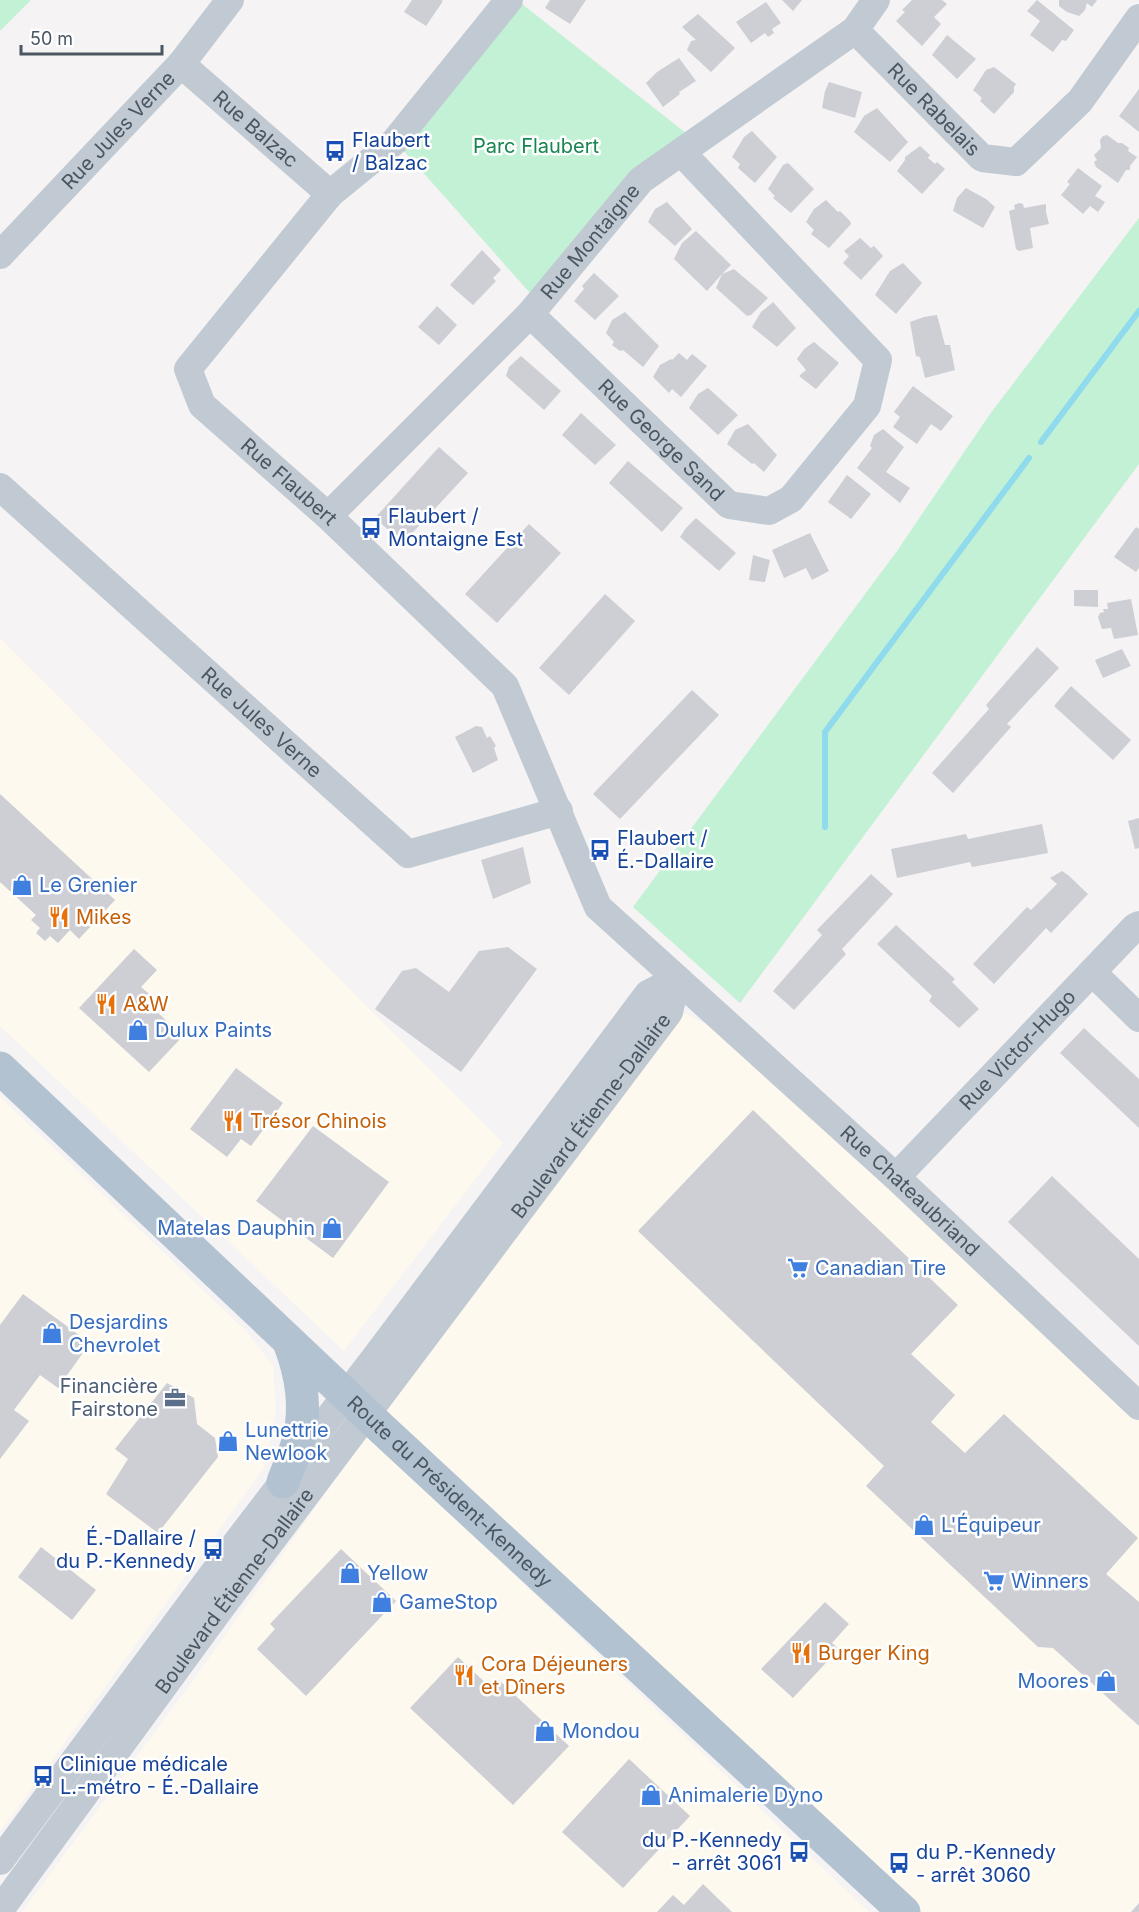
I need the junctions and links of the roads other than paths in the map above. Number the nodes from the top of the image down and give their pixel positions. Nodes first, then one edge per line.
1 (230, 0) edge
2 (509, 0) edge
3 (876, 0) edge
4 (1139, 18) edge
5 (855, 30) junction
6 (181, 64) junction
7 (681, 152) junction
8 (330, 194) junction
9 (0, 255) edge
10 (530, 314) junction
11 (0, 487) edge
12 (328, 516) junction
13 (559, 810) junction
14 (1139, 925) edge
15 (1092, 972) junction
16 (677, 979) junction
17 (1139, 1018) edge
18 (0, 1068) edge
19 (896, 1177) junction
20 (288, 1340) junction
21 (357, 1404) junction
22 (1139, 1406) edge
23 (283, 1482) junction
24 (0, 1861) edge
25 (0, 1910) edge
26 (904, 1912) edge

1 - 6 street, Rue Jules Verne
2 - 8 street, Rue Flaubert
3 - 5 street, Rue Montaigne
4 - 5 street, Rue Rabelais
5 - 7 street, Rue Montaigne
6 - 8 street, Rue Balzac
6 - 9 street, Rue Jules Verne
7 - 10 street, Rue Montaigne
7 - 10 street, Rue George Sand
8 - 12 street, Rue Flaubert
10 - 12 street, Rue Montaigne
11 - 13 street, Rue Jules Verne
12 - 13 street, Rue Flaubert
13 - 16 street, Rue Flaubert
14 - 15 street, Rue Victor-Hugo
15 - 17 street
15 - 19 street, Rue Victor-Hugo
16 - 19 street, Rue Chateaubriand
16 - 21 street, Boulevard Étienne-Dallaire
18 - 20 main road, Route du Président-Kennedy
19 - 22 street, Rue Chateaubriand
20 - 21 main road, Route du Président-Kennedy
20 - 23 main road
21 - 23 street, Boulevard Étienne-Dallaire
21 - 25 street, Boulevard Étienne-Dallaire
21 - 26 main road, Route du Président-Kennedy
23 - 24 street, Boulevard Étienne-Dallaire

